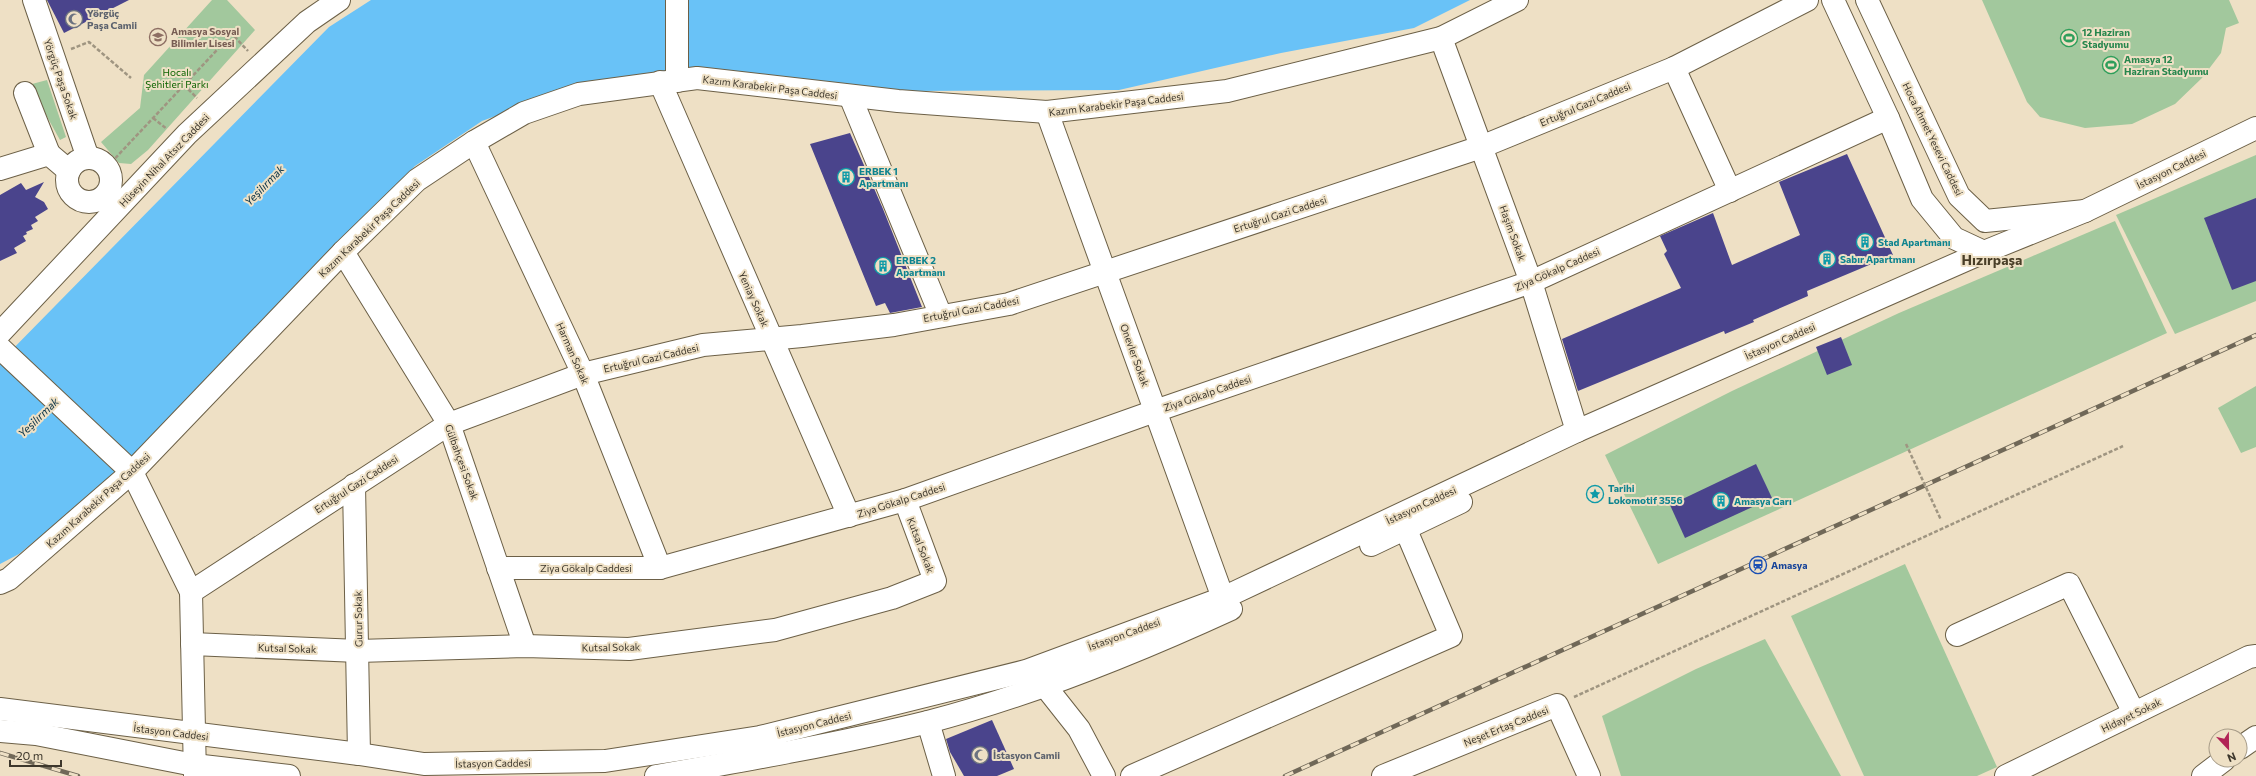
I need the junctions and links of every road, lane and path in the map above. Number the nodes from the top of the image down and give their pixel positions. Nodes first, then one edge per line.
1 (34, 0) edge
2 (339, 0) edge
3 (677, 0) edge
4 (1517, 0) edge
5 (1807, 0) edge
6 (1833, 0) edge
7 (1867, 0) edge
8 (1440, 38) junction
9 (53, 56) junction
10 (261, 64) junction
11 (1674, 68) junction
12 (131, 78) dead end
13 (668, 82) junction
14 (25, 93) dead end
15 (850, 96) junction
16 (1047, 112) junction
17 (1888, 118) junction
18 (2256, 128) edge
19 (474, 142) junction
20 (1481, 147) junction
21 (49, 154) junction
22 (98, 162) junction
23 (0, 169) edge
24 (69, 171) junction
25 (1730, 191) junction
26 (111, 203) junction
27 (2086, 211) junction
28 (343, 252) junction
29 (1984, 252) junction
30 (1105, 273) junction
31 (1531, 282) junction
32 (940, 316) junction
33 (0, 333) edge
34 (771, 338) junction
35 (0, 348) edge
36 (583, 374) junction
37 (1156, 411) junction
38 (449, 424) junction
39 (1577, 431) junction
40 (1906, 444) dead end
41 (2123, 446) dead end
42 (132, 472) junction
43 (354, 485) junction
44 (905, 500) junction
45 (849, 516) junction
46 (1941, 520) dead end
47 (1402, 522) junction
48 (498, 568) junction
49 (660, 568) junction
50 (0, 583) edge
51 (190, 592) junction
52 (1224, 598) junction
53 (1958, 635) dead end
54 (192, 644) junction
55 (525, 646) junction
56 (358, 651) junction
57 (2256, 656) edge
58 (1045, 686) junction
59 (1557, 705) junction
60 (0, 710) edge
61 (2134, 713) junction
62 (928, 722) junction
63 (0, 731) edge
64 (195, 735) junction
65 (359, 754) junction
66 (2214, 768) edge
67 (194, 771) edge
68 (289, 776) edge
69 (656, 776) edge
70 (944, 776) edge
71 (1104, 776) edge
72 (1132, 776) edge
73 (1383, 776) edge
74 (1589, 776) edge
75 (2006, 776) edge
76 (2203, 776) edge

1 - 9 street, Yörgüç Paşa Sokak
2 - 10 street, Hüseyin Nihal Atsız Caddesi
3 - 13 street
4 - 8 street, Kazım Karabekir Paşa Caddesi
5 - 11 street, Ertuğrul Gazi Caddesi
6 - 17 street
7 - 27 street, Hoca Ahmet Yesevi Caddesi
8 - 16 street, Kazım Karabekir Paşa Caddesi
8 - 20 street, Haşim Sokak
9 - 12 path
9 - 22 street, Yörgüç Paşa Sokak
10 - 22 path
10 - 26 street, Hüseyin Nihal Atsız Caddesi
11 - 20 street, Ertuğrul Gazi Caddesi
11 - 25 street
13 - 15 street, Kazım Karabekir Paşa Caddesi
13 - 19 street, Kazım Karabekir Paşa Caddesi
13 - 34 street, Yeniay Sokak
14 - 21 street
15 - 16 street, Kazım Karabekir Paşa Caddesi
15 - 32 street
16 - 30 street, Onevler Sokak
17 - 25 street, Ziya Gökalp Caddesi
17 - 29 street
18 - 27 street, İstasyon Caddesi
19 - 28 street, Kazım Karabekir Paşa Caddesi
19 - 36 street, Harman Sokak
20 - 30 street, Ertuğrul Gazi Caddesi
20 - 31 street, Haşim Sokak
21 - 23 street
21 - 24 street
22 - 24 street
22 - 26 street, Hüseyin Nihal Atsız Caddesi
24 - 26 street, Hüseyin Nihal Atsız Caddesi
25 - 31 street, Ziya Gökalp Caddesi
26 - 33 street, Hüseyin Nihal Atsız Caddesi
27 - 29 street
28 - 38 street, Gülbahçesi Sokak
28 - 42 street, Kazım Karabekir Paşa Caddesi
29 - 39 street, İstasyon Caddesi
30 - 32 street, Ertuğrul Gazi Caddesi
30 - 37 street, Onevler Sokak
31 - 37 street, Ziya Gökalp Caddesi
31 - 39 street, Haşim Sokak
32 - 34 street, Ertuğrul Gazi Caddesi
34 - 36 street, Ertuğrul Gazi Caddesi
34 - 45 street, Yeniay Sokak
35 - 42 street
36 - 38 street, Ertuğrul Gazi Caddesi
36 - 49 street, Harman Sokak
37 - 44 street, Ziya Gökalp Caddesi
37 - 52 street, Onevler Sokak
38 - 43 street, Ertuğrul Gazi Caddesi
38 - 48 street, Gülbahçesi Sokak
39 - 47 street, İstasyon Caddesi
40 - 46 path, bridge
41 - 59 path
42 - 50 street, Kazım Karabekir Paşa Caddesi
42 - 51 street
43 - 51 street, Ertuğrul Gazi Caddesi
43 - 56 street, Gurur Sokak
44 - 45 street, Ziya Gökalp Caddesi
44 - 55 street, Kutsal Sokak
45 - 49 street, Ziya Gökalp Caddesi
47 - 52 street, İstasyon Caddesi
47 - 58 street, İstasyon Caddesi
47 - 72 street
48 - 49 street, Ziya Gökalp Caddesi
48 - 55 street, Gülbahçesi Sokak
51 - 54 street
52 - 65 street, İstasyon Caddesi
53 - 61 street
54 - 56 street, Kutsal Sokak
54 - 64 street
55 - 56 street, Kutsal Sokak
56 - 65 street, Gurur Sokak
57 - 61 street, Hidayet Sokak
58 - 62 street, İstasyon Caddesi
58 - 71 street
59 - 73 street, Neşet Ertaş Caddesi
59 - 74 street, Neşet Ertaş Caddesi
60 - 64 street, İstasyon Caddesi
61 - 75 street, Hidayet Sokak
62 - 69 street, İstasyon Caddesi
62 - 70 street
63 - 67 street
64 - 65 street, İstasyon Caddesi
64 - 67 street
66 - 76 street
67 - 68 street

